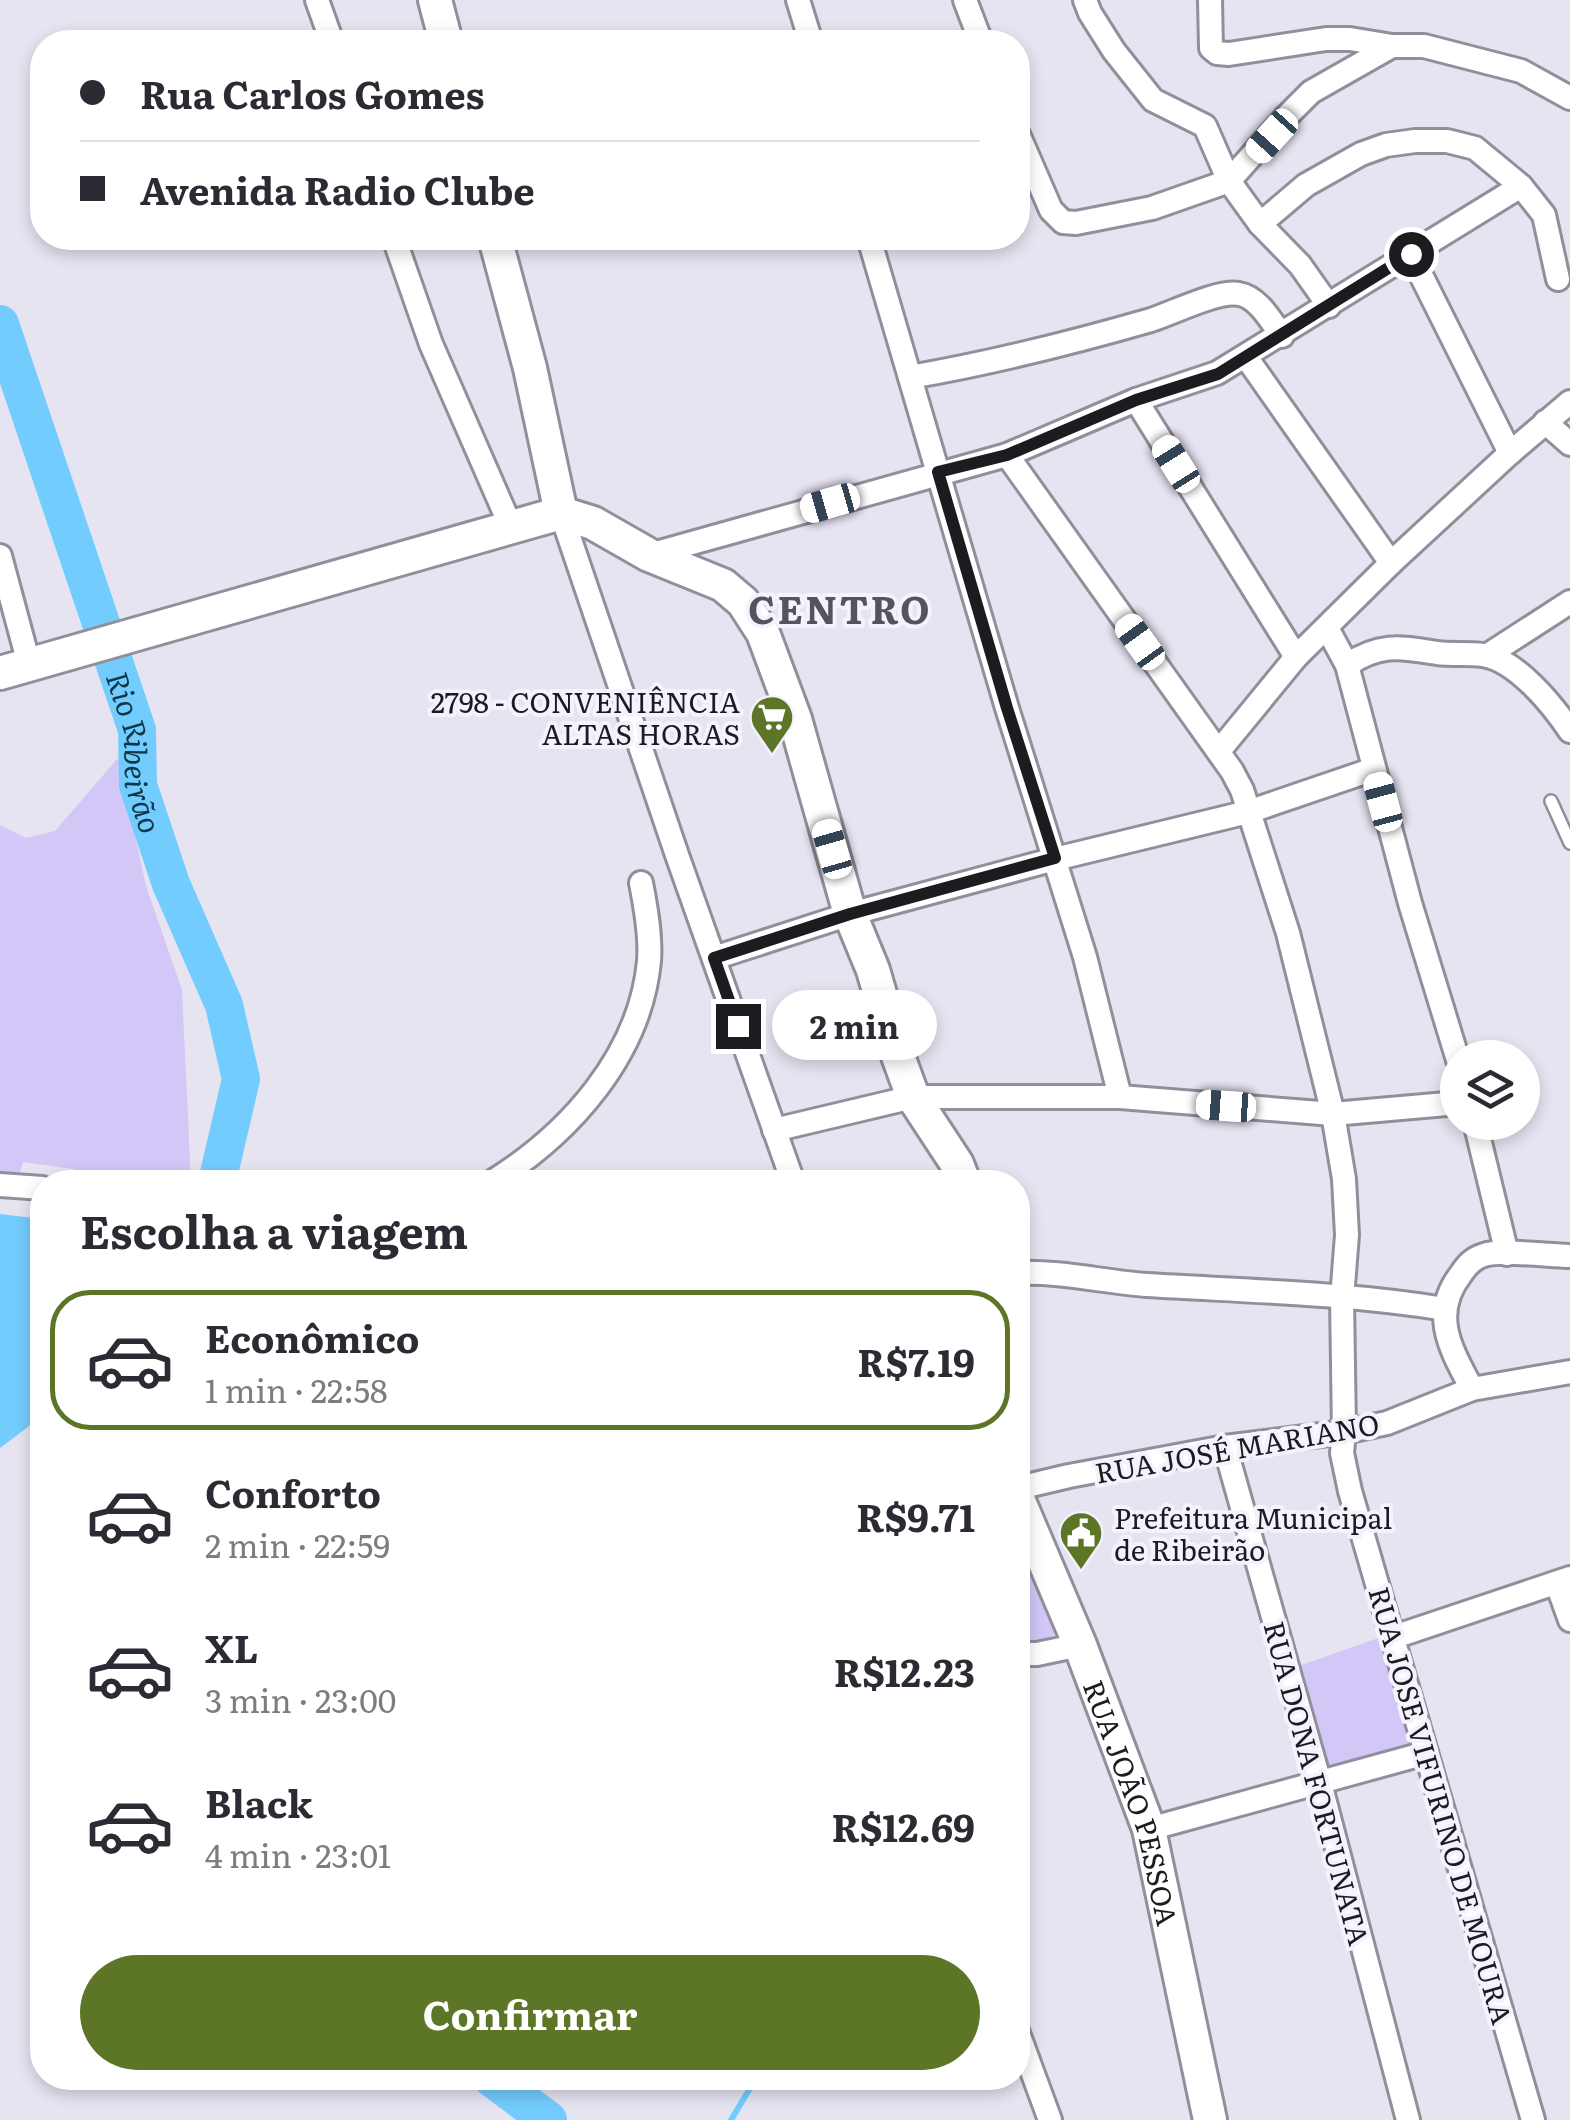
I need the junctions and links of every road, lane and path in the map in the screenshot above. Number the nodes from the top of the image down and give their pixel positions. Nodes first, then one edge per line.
1 (317, 0) edge
2 (798, 0) edge
3 (965, 0) edge
4 (1085, 0) edge
5 (1210, 0) edge
6 (442, 2) edge
7 (328, 30) edge
8 (445, 30) edge
9 (807, 30) edge
10 (976, 30) edge
11 (1392, 46) junction
12 (1570, 98) edge
13 (1030, 162) edge
14 (1229, 181) junction
15 (1521, 186) junction
16 (1260, 224) junction
17 (398, 250) edge
18 (498, 250) edge
19 (872, 250) edge
20 (1411, 254) junction
21 (1558, 279) dead end
22 (1329, 306) junction
23 (1282, 336) junction
24 (1246, 357) junction
25 (910, 377) junction
26 (1136, 400) junction
27 (1570, 402) edge
28 (1546, 422) junction
29 (1570, 444) edge
30 (1510, 453) junction
31 (1007, 455) junction
32 (938, 472) junction
33 (562, 513) junction
34 (510, 526) junction
35 (649, 554) junction
36 (0, 556) edge
37 (1391, 563) junction
38 (1570, 602) edge
39 (1327, 628) junction
40 (1488, 656) junction
41 (1296, 657) junction
42 (1347, 665) junction
43 (14, 669) edge
44 (1570, 730) edge
45 (1218, 752) junction
46 (1374, 769) junction
47 (1551, 801) dead end
48 (1248, 812) junction
49 (1570, 843) edge
50 (1055, 858) junction
51 (641, 884) dead end
52 (850, 914) junction
53 (714, 958) junction
54 (1452, 1040) edge
55 (913, 1097) junction
56 (1120, 1097) junction
57 (1440, 1105) edge
58 (1333, 1114) junction
59 (774, 1130) junction
60 (1479, 1140) edge
61 (510, 1170) edge
62 (789, 1170) edge
63 (958, 1170) edge
64 (0, 1185) edge
65 (30, 1187) edge
66 (1506, 1254) junction
67 (1570, 1256) edge
68 (1030, 1273) edge
69 (1342, 1298) junction
70 (1445, 1309) junction
71 (1570, 1372) edge
72 (1472, 1390) junction
73 (1344, 1432) junction
74 (1226, 1447) junction
75 (1030, 1485) edge
76 (1030, 1527) edge
77 (1564, 1581) edge
78 (1570, 1620) edge
79 (1394, 1637) junction
80 (1080, 1645) junction
81 (1030, 1654) edge
82 (1426, 1753) junction
83 (1320, 1782) junction
84 (1148, 1829) junction
85 (1030, 2066) edge
86 (1050, 2120) edge
87 (1210, 2120) edge
88 (1408, 2120) edge
89 (1533, 2120) edge

1 - 7 street
2 - 9 street
3 - 10 street
4 - 14 street
5 - 11 street
6 - 8 street
11 - 12 street
11 - 14 street
13 - 14 street
14 - 16 street
15 - 16 street
15 - 20 street
15 - 21 street
16 - 22 street
17 - 34 street
18 - 33 street
19 - 25 street
20 - 22 street
20 - 30 street
22 - 23 street
23 - 24 street
23 - 25 street
24 - 26 street
24 - 37 street
25 - 32 street
26 - 31 street
26 - 41 street
27 - 28 street
28 - 29 street
28 - 30 street
30 - 37 street
31 - 32 street
31 - 45 street, RUA JOSE VIFURINO DE MOURA
32 - 35 street
32 - 50 street
33 - 34 street
33 - 35 street
33 - 53 street
34 - 43 street
35 - 52 street
36 - 43 street
37 - 39 street
38 - 40 street
39 - 41 street
39 - 42 street
40 - 42 street
40 - 44 street
41 - 45 street
42 - 46 street
45 - 48 street, RUA JOSE VIFURINO DE MOURA
46 - 48 street
46 - 54 street
47 - 49 lane
48 - 50 street
48 - 58 street, RUA JOSE VIFURINO DE MOURA
50 - 52 street
50 - 56 street
51 - 61 street
52 - 53 street
52 - 55 street
53 - 59 street
55 - 56 street
55 - 59 street
55 - 63 street
56 - 58 street
57 - 58 street
58 - 69 street, RUA JOSE VIFURINO DE MOURA
59 - 62 street
60 - 66 street
64 - 65 street
66 - 67 street
66 - 70 street
68 - 69 street
69 - 70 street
69 - 73 street, RUA JOSE VIFURINO DE MOURA
70 - 72 street
71 - 72 street, RUA JOSÉ MARIANO
72 - 73 street, RUA JOSÉ MARIANO
73 - 74 street, RUA JOSÉ MARIANO
73 - 79 street, RUA JOSE VIFURINO DE MOURA
74 - 75 street, RUA JOSÉ MARIANO
74 - 83 street, RUA DONA FORTUNATA
76 - 80 street, RUA JOÃO PESSOA
77 - 78 street
77 - 79 street
79 - 82 street, RUA JOSE VIFURINO DE MOURA
80 - 81 street
80 - 84 street, RUA JOÃO PESSOA
82 - 83 street
82 - 89 street, RUA JOSE VIFURINO DE MOURA
83 - 84 street
83 - 88 street, RUA DONA FORTUNATA
84 - 87 street, RUA JOÃO PESSOA
85 - 86 street

